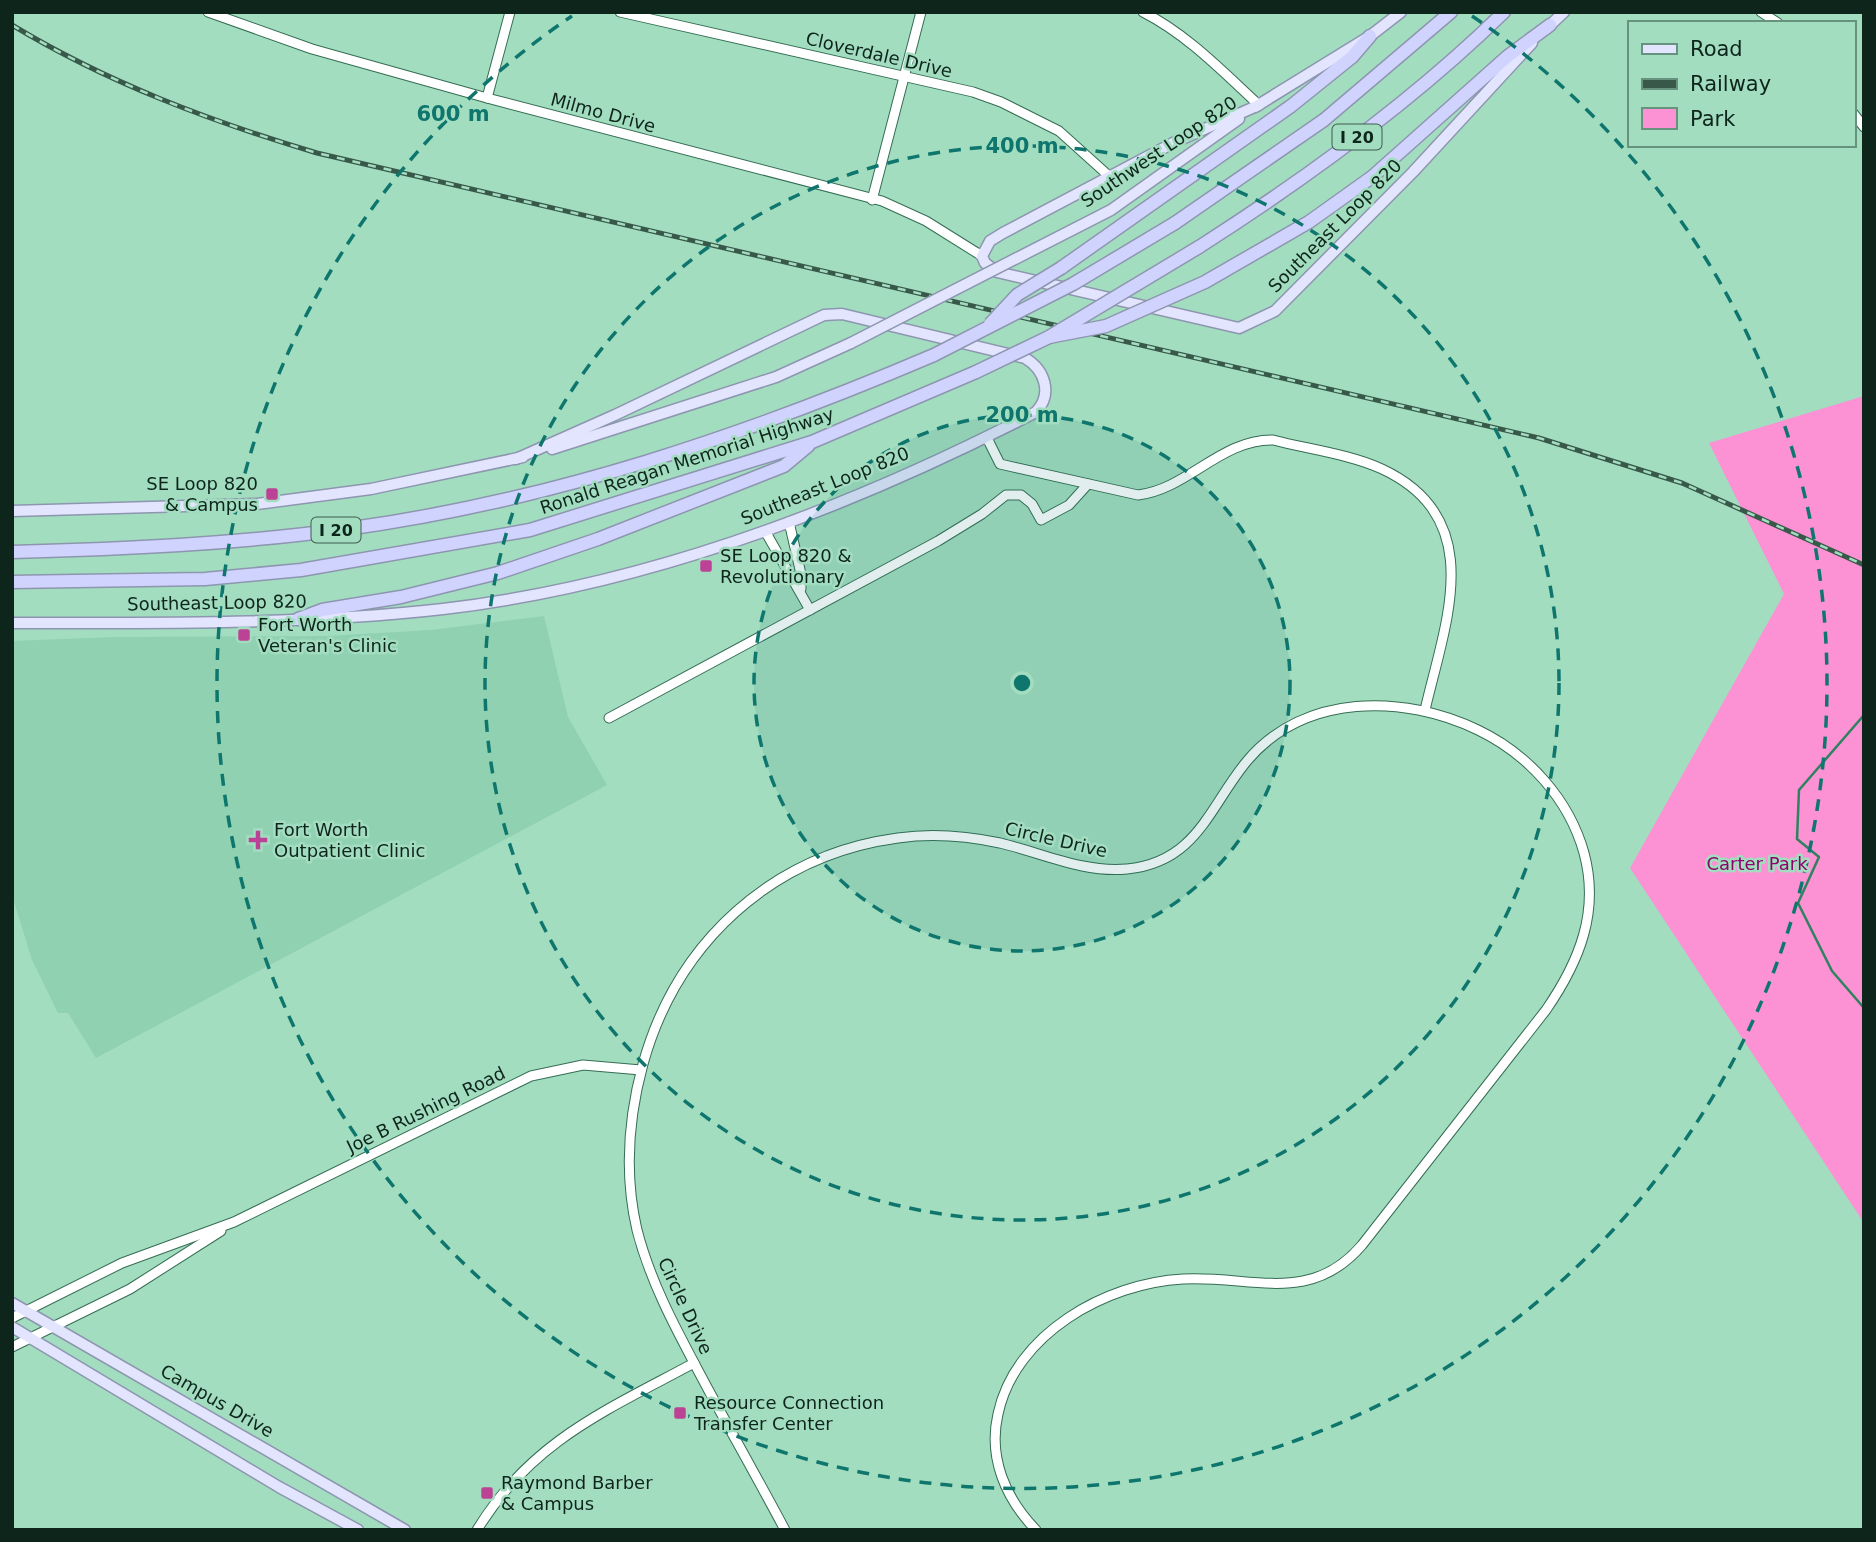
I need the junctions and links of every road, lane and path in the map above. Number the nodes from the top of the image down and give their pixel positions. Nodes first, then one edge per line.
1 (208, 12) edge
2 (510, 12) edge
3 (620, 12) edge
4 (921, 12) edge
5 (1143, 12) edge
6 (1402, 12) edge
7 (1451, 12) edge
8 (1504, 12) edge
9 (1564, 12) edge
10 (1550, 25) junction
11 (1370, 36) junction
12 (904, 76) junction
13 (487, 98) junction
14 (1259, 105) junction
15 (1108, 176) junction
16 (872, 200) junction
17 (982, 256) junction
18 (983, 331) junction
19 (1049, 337) junction
20 (851, 343) joint
21 (987, 438) junction
22 (812, 442) junction
23 (516, 459) junction
24 (1088, 484) junction
25 (12, 511) edge
26 (789, 522) junction
27 (765, 531) junction
28 (12, 552) edge
29 (12, 582) edge
30 (801, 589) junction
31 (810, 610) junction
32 (298, 619) junction
33 (12, 623) edge
34 (1425, 710) junction
35 (609, 718) dead end
36 (641, 1070) junction
37 (234, 1222) junction
38 (12, 1303) edge
39 (25, 1311) junction
40 (12, 1318) edge
41 (12, 1327) edge
42 (54, 1328) junction
43 (30, 1338) junction
44 (12, 1347) edge
45 (694, 1363) junction
46 (332, 1486) junction
47 (318, 1507) junction
48 (358, 1530) edge
49 (405, 1530) edge
50 (477, 1530) edge
51 (785, 1530) edge
52 (1036, 1530) edge

1 - 13 street, Milmo Drive
2 - 13 street
3 - 12 street, Cloverdale Drive
4 - 12 street
5 - 14 street
6 - 11 main road, Southwest Loop 820
7 - 18 highway, Ronald Reagan Memorial Highway / I 20, bridge
8 - 19 highway, Ronald Reagan Memorial Highway / I 20, bridge
9 - 10 main road, Southeast Loop 820
10 - 17 main road, Southeast Loop 820
10 - 19 highway, bridge
11 - 14 main road, Southwest Loop 820
11 - 18 highway, bridge
12 - 15 street, Cloverdale Drive
12 - 16 street
13 - 16 street, Milmo Drive
14 - 15 main road
14 - 20 main road, Southwest Loop 820, bridge
15 - 17 main road
16 - 17 street, Milmo Drive
18 - 28 highway, Ronald Reagan Memorial Highway / I 20, bridge
19 - 22 highway, Ronald Reagan Memorial Highway / I 20, bridge
20 - 23 main road, Southeast Loop 820
21 - 23 main road, Southeast Loop 820
21 - 24 street
21 - 26 main road, Southeast Loop 820
22 - 29 highway, Ronald Reagan Memorial Highway / I 20
22 - 32 highway
23 - 25 main road, Southeast Loop 820
24 - 31 street
24 - 34 street
26 - 27 main road, Southeast Loop 820
26 - 30 street
27 - 30 street
27 - 32 main road, Southeast Loop 820
30 - 31 street
31 - 35 street
32 - 33 main road, Southeast Loop 820
34 - 36 street, Circle Drive
34 - 52 street, Circle Drive
36 - 37 street, Joe B Rushing Road
36 - 45 street, Circle Drive
37 - 39 street, Joe B Rushing Road
37 - 42 street, Joe B Rushing Road
38 - 39 main road, Campus Drive
39 - 40 street, Joe B Rushing Road
39 - 42 main road, Campus Drive
41 - 43 main road
42 - 43 street, Joe B Rushing Road
42 - 46 main road, Campus Drive
43 - 44 street, Joe B Rushing Road
43 - 47 main road
45 - 50 street
45 - 51 street, Circle Drive
46 - 47 main road
46 - 49 main road, Campus Drive
47 - 48 main road

